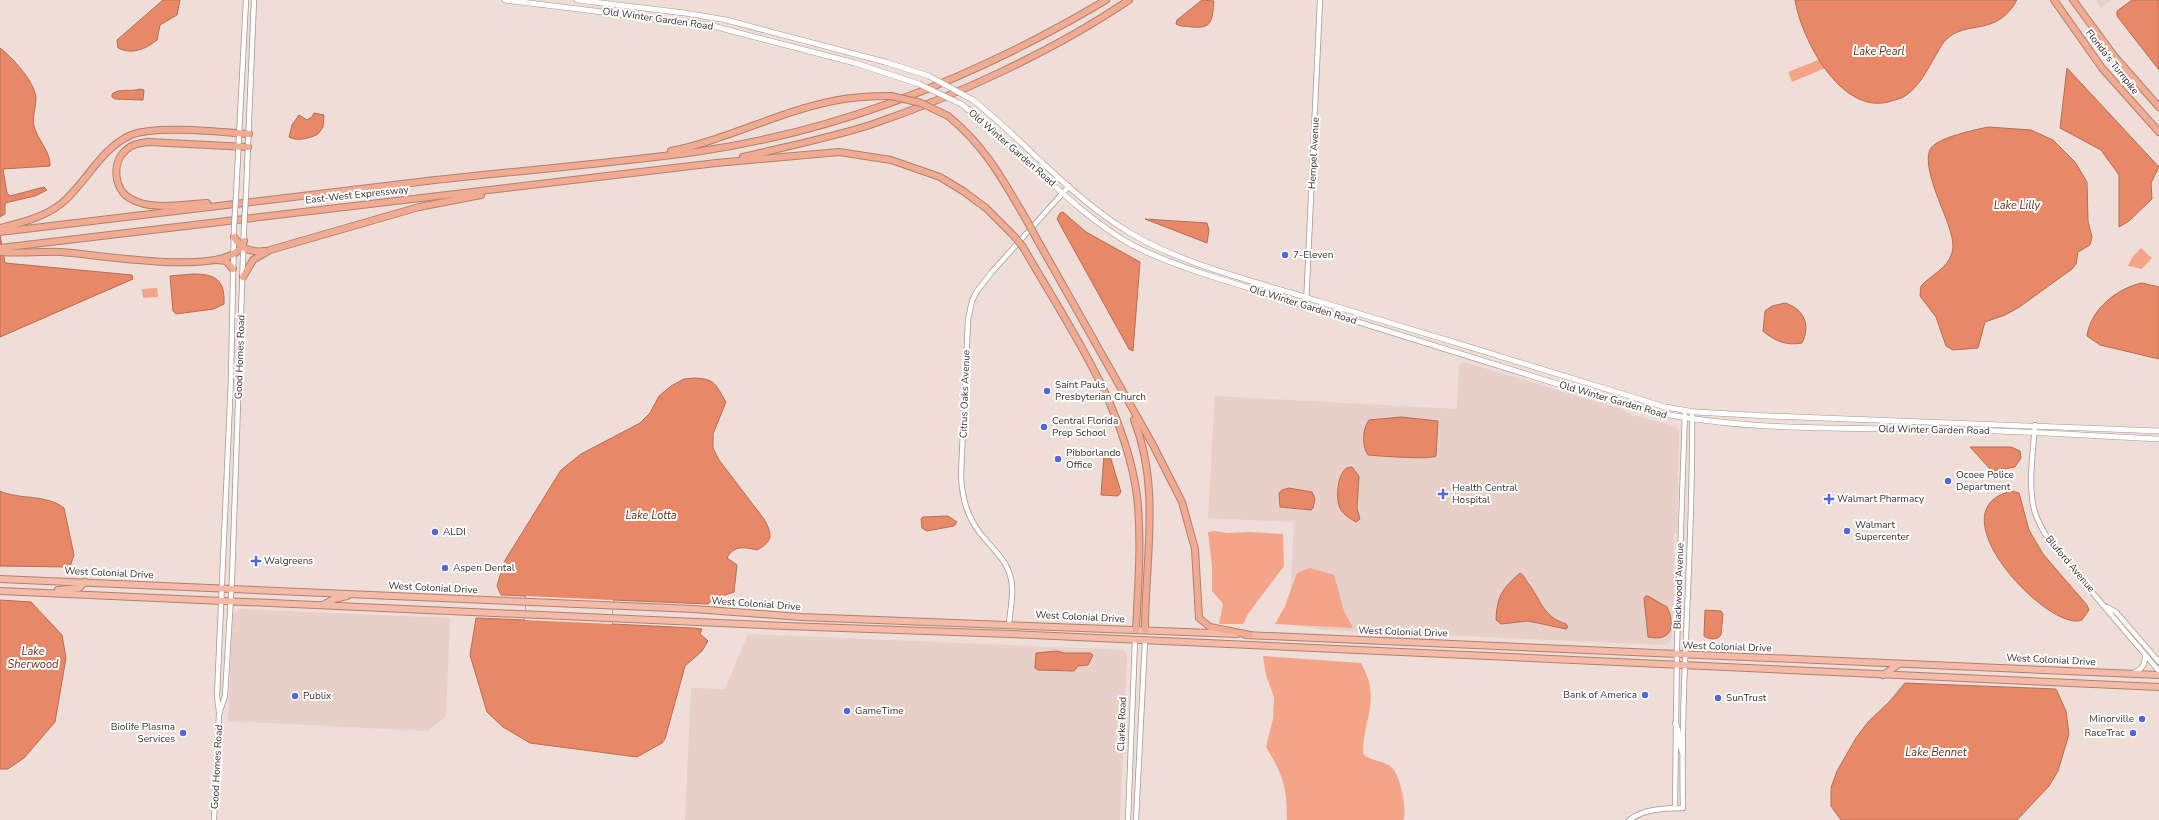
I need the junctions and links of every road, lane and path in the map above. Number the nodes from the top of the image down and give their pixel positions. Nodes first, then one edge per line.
1 (246, 0) edge
2 (254, 0) edge
3 (505, 0) edge
4 (577, 0) edge
5 (1106, 0) edge
6 (1129, 0) edge
7 (1320, 0) edge
8 (2054, 0) edge
9 (2073, 0) edge
10 (2159, 107) edge
11 (2159, 132) edge
12 (239, 133) junction
13 (249, 134) junction
14 (239, 146) junction
15 (248, 146) junction
16 (634, 158) junction
17 (716, 163) junction
18 (1069, 186) junction
19 (493, 190) junction
20 (1063, 192) junction
21 (254, 201) junction
22 (2, 230) edge
23 (234, 237) junction
24 (244, 241) joint
25 (243, 248) junction
26 (5, 249) edge
27 (270, 250) junction
28 (0, 252) edge
29 (234, 254) junction
30 (216, 259) junction
31 (233, 269) junction
32 (243, 276) junction
33 (1307, 297) junction
34 (1306, 306) junction
35 (1129, 406) junction
36 (1685, 411) junction
37 (1692, 412) junction
38 (1685, 419) junction
39 (1852, 419) junction
40 (1692, 420) junction
41 (2035, 425) junction
42 (1851, 429) junction
43 (2159, 431) edge
44 (2034, 433) junction
45 (2159, 439) edge
46 (0, 579) edge
47 (84, 582) junction
48 (222, 588) junction
49 (231, 589) junction
50 (0, 591) edge
51 (38, 592) junction
52 (352, 594) junction
53 (221, 600) junction
54 (471, 600) junction
55 (479, 600) junction
56 (229, 601) junction
57 (323, 605) junction
58 (2106, 606) junction
59 (471, 612) junction
60 (478, 612) junction
61 (1010, 624) junction
62 (1027, 625) junction
63 (1136, 630) junction
64 (1145, 630) junction
65 (994, 633) junction
66 (1010, 634) junction
67 (1250, 635) junction
68 (1135, 640) junction
69 (1145, 641) junction
70 (1677, 655) junction
71 (1686, 655) junction
72 (2145, 655) junction
73 (2159, 662) edge
74 (1899, 664) junction
75 (1677, 665) junction
76 (1686, 665) junction
77 (2159, 671) edge
78 (2131, 674) junction
79 (1884, 675) junction
80 (2159, 675) edge
81 (2159, 687) edge
82 (219, 714) junction
83 (1675, 723) junction
84 (1683, 755) junction
85 (1675, 808) junction
86 (214, 820) edge
87 (1128, 820) edge
88 (1136, 820) edge
89 (1629, 820) edge

1 - 12 street, Good Homes Road
2 - 13 street
3 - 20 main road, Old Winter Garden Road, bridge
4 - 18 main road, Old Winter Garden Road, bridge
5 - 16 highway
6 - 17 highway
7 - 33 street, Hempel Avenue
8 - 11 highway, Florida's Turnpike
9 - 10 highway, Florida's Turnpike
12 - 13 highway
12 - 14 street, Good Homes Road
12 - 22 highway
13 - 15 street
14 - 15 highway
14 - 21 highway
14 - 23 street, Good Homes Road, bridge
15 - 24 street, bridge
16 - 21 highway, East-West Expressway
16 - 35 highway, bridge
17 - 19 highway, East-West Expressway
17 - 63 highway, bridge
18 - 20 street, Citrus Oaks Avenue
18 - 33 main road, Old Winter Garden Road
19 - 26 highway, East-West Expressway
19 - 27 highway
20 - 34 main road, Old Winter Garden Road
20 - 61 street, Citrus Oaks Avenue
21 - 22 highway, East-West Expressway
23 - 25 highway
23 - 29 street, Good Homes Road
24 - 25 highway
25 - 27 highway
25 - 29 highway
25 - 32 street, Good Homes Road
26 - 28 highway
26 - 30 highway
27 - 32 highway
29 - 30 highway
29 - 31 street, Good Homes Road
30 - 31 highway
31 - 48 street, Good Homes Road
32 - 49 street, Good Homes Road
33 - 34 street, Hempel Avenue
33 - 36 main road, Old Winter Garden Road
34 - 38 main road, Old Winter Garden Road
35 - 64 highway
35 - 67 highway
36 - 37 main road, Old Winter Garden Road
36 - 38 street, Blackwood Avenue
37 - 39 main road, Old Winter Garden Road
37 - 40 street, Blackwood Avenue
38 - 40 main road, Old Winter Garden Road
38 - 70 street, Blackwood Avenue
39 - 41 main road, Old Winter Garden Road
39 - 42 main road
40 - 42 main road, Old Winter Garden Road
40 - 71 street, Blackwood Avenue
41 - 43 main road, Old Winter Garden Road
41 - 44 street, Bluford Avenue
42 - 44 main road, Old Winter Garden Road
44 - 45 main road, Old Winter Garden Road
44 - 58 street, Bluford Avenue
46 - 47 highway, West Colonial Drive
47 - 48 highway, West Colonial Drive
47 - 51 highway
48 - 49 highway, West Colonial Drive
48 - 53 street, Good Homes Road
49 - 52 highway, West Colonial Drive
49 - 56 street, Good Homes Road
50 - 51 highway, West Colonial Drive
51 - 53 highway, West Colonial Drive
52 - 54 highway, West Colonial Drive
52 - 57 highway
53 - 56 highway, West Colonial Drive
53 - 82 street, Good Homes Road
54 - 55 highway, West Colonial Drive
54 - 59 highway
55 - 60 highway
55 - 61 highway, West Colonial Drive
56 - 57 highway, West Colonial Drive
56 - 82 street, Good Homes Road
57 - 59 highway, West Colonial Drive
58 - 72 street, Bluford Avenue
58 - 73 street, Bluford Avenue
59 - 60 highway, West Colonial Drive
60 - 65 highway, West Colonial Drive
61 - 62 highway, West Colonial Drive
61 - 65 highway
62 - 63 highway, West Colonial Drive
62 - 66 highway
63 - 64 highway, West Colonial Drive
63 - 68 highway, Clarke Road
64 - 67 highway, West Colonial Drive
64 - 69 highway, Clarke Road
65 - 66 highway, West Colonial Drive
66 - 68 highway, West Colonial Drive
67 - 70 highway, West Colonial Drive
68 - 69 highway, West Colonial Drive
68 - 87 street, Clarke Road
69 - 75 highway, West Colonial Drive
69 - 88 street, Clarke Road
70 - 71 highway, West Colonial Drive
70 - 75 street, Blackwood Avenue
71 - 74 highway, West Colonial Drive
71 - 76 street, Blackwood Avenue
72 - 77 street, Bluford Avenue
72 - 78 street
74 - 78 highway, West Colonial Drive
74 - 79 highway
75 - 76 highway, West Colonial Drive
75 - 83 street, Blackwood Avenue
76 - 79 highway, West Colonial Drive
76 - 84 street, Blackwood Avenue
78 - 80 highway, West Colonial Drive
79 - 81 highway, West Colonial Drive
82 - 86 street, Good Homes Road
83 - 84 street
83 - 85 street, Blackwood Avenue
84 - 85 street, Blackwood Avenue
85 - 89 street

